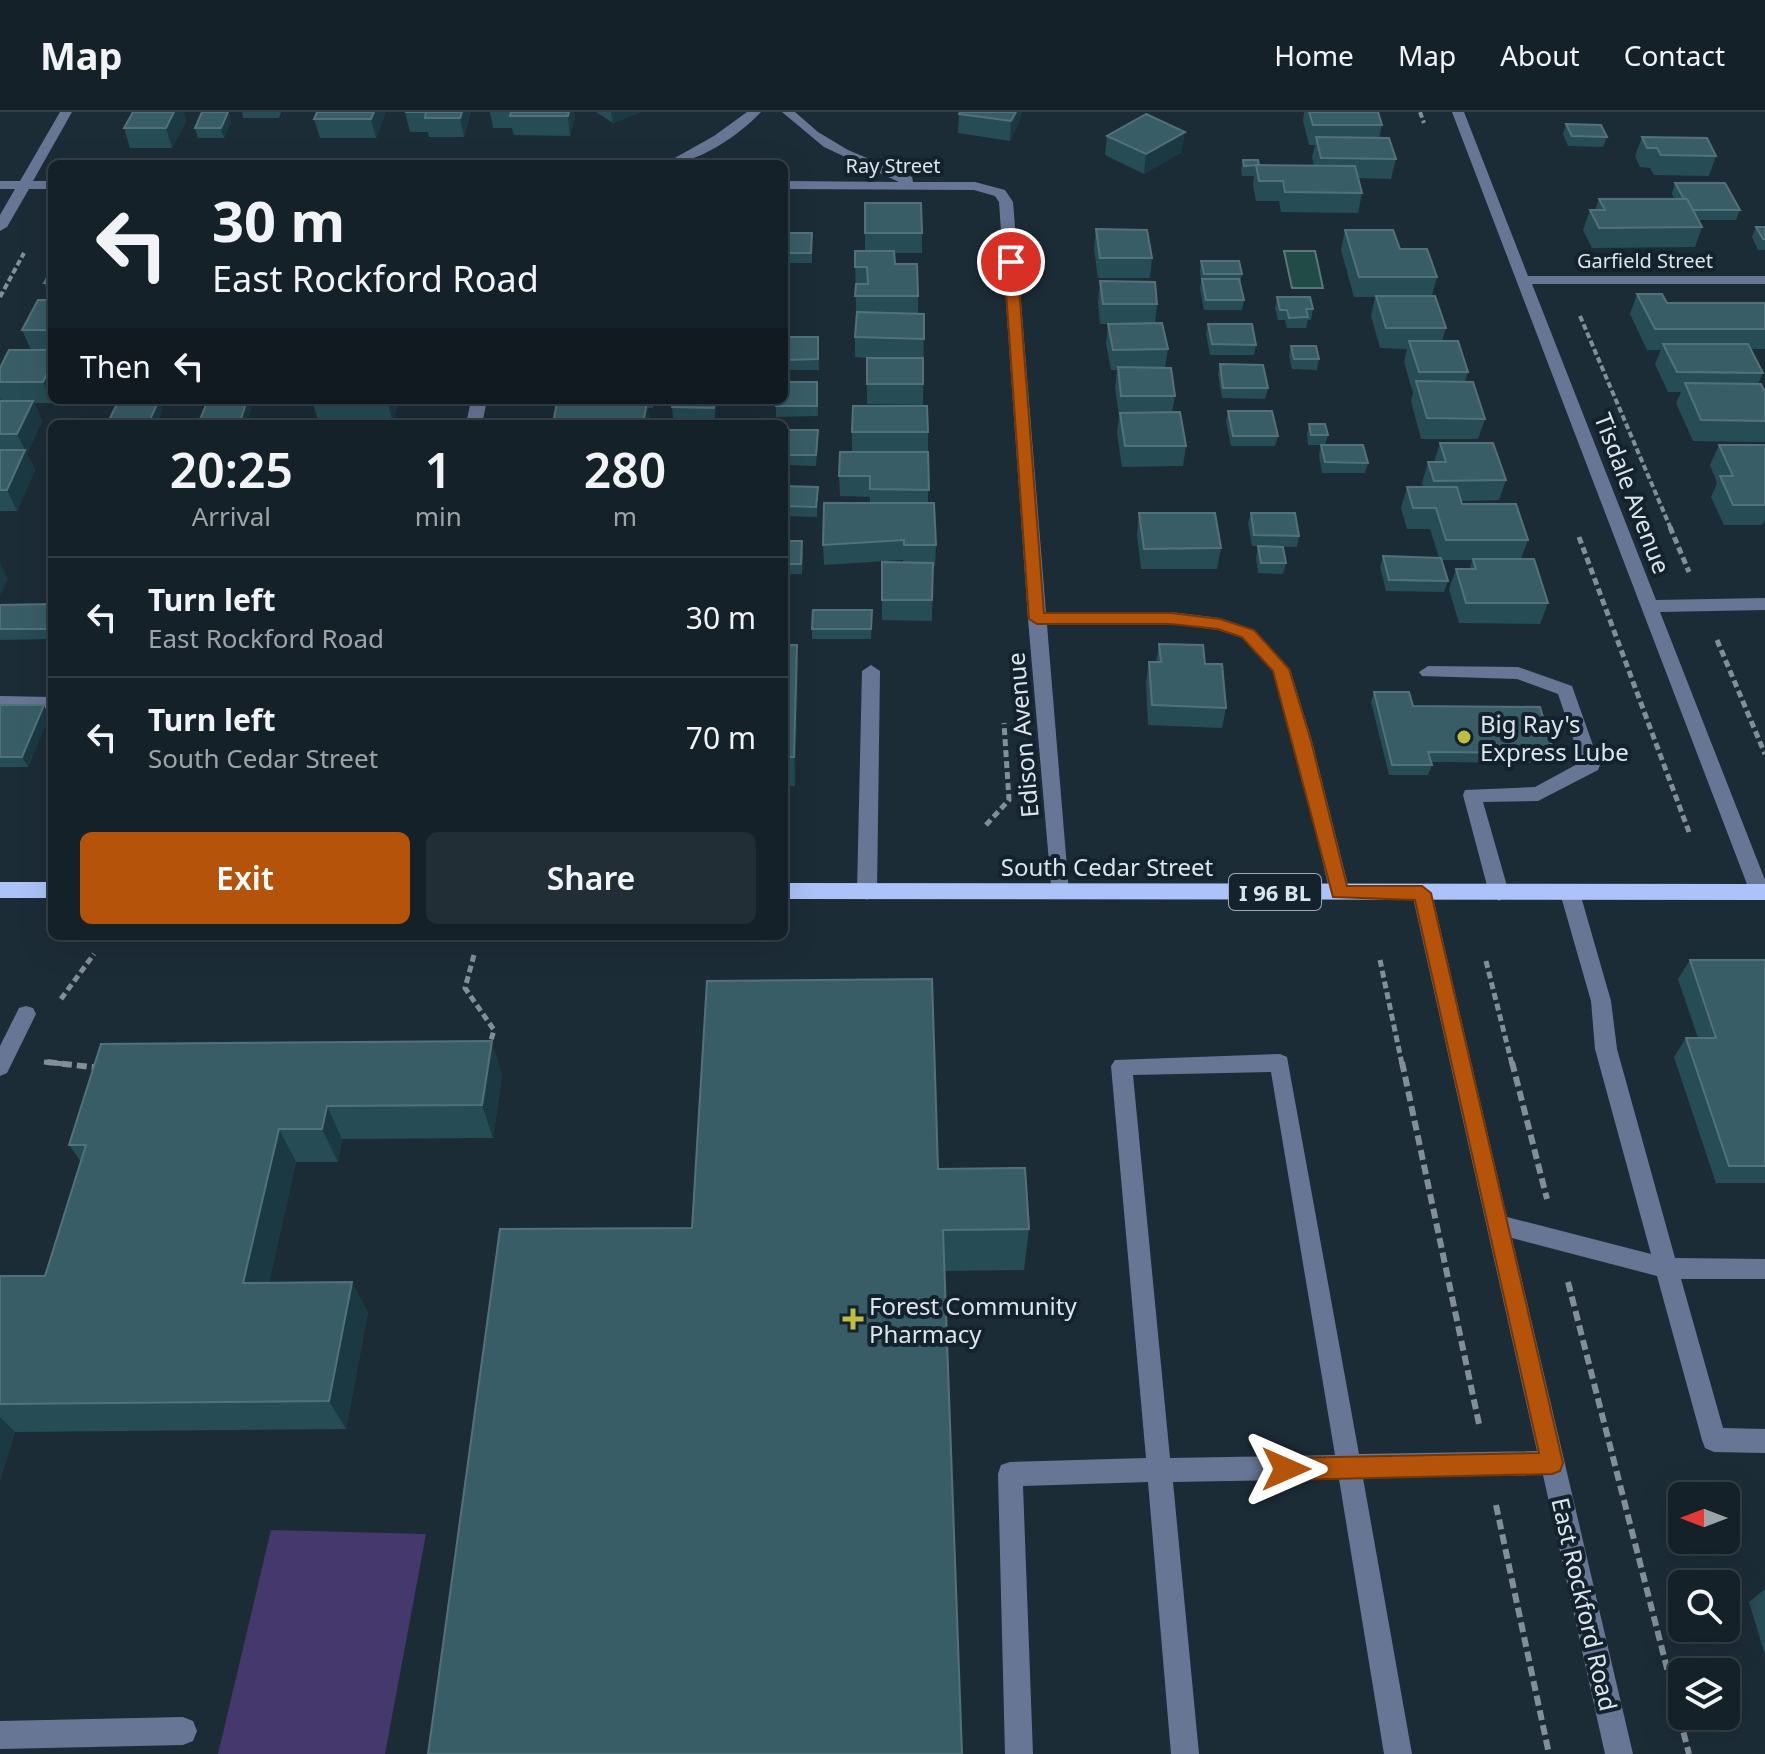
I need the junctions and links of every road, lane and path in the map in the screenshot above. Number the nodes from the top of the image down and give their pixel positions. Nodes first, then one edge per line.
1 (66, 112) edge
2 (755, 112) edge
3 (788, 112) edge
4 (1458, 112) edge
5 (679, 160) edge
6 (0, 185) edge
7 (24, 185) junction
8 (48, 185) edge
9 (788, 185) edge
10 (922, 185) junction
11 (1000, 193) joint
12 (0, 227) edge
13 (1524, 280) junction
14 (1765, 280) edge
15 (1577, 309) dead end
16 (1765, 604) edge
17 (1702, 605) junction
18 (1651, 606) junction
19 (1037, 619) junction
20 (871, 671) dead end
21 (1428, 672) dead end
22 (0, 702) edge
23 (48, 703) edge
24 (1765, 754) edge
25 (0, 890) edge
26 (48, 890) edge
27 (788, 891) edge
28 (867, 892) junction
29 (1059, 892) junction
30 (1762, 892) edge
31 (1340, 893) junction
32 (1422, 893) junction
33 (1499, 893) junction
34 (1570, 893) junction
35 (94, 954) dead end
36 (474, 955) dead end
37 (1380, 960) dead end
38 (1486, 961) dead end
39 (57, 1009) dead end
40 (26, 1014) dead end
41 (37, 1051) dead end
42 (487, 1052) edge
43 (0, 1067) edge
44 (105, 1067) edge
45 (1496, 1224) junction
46 (1557, 1239) junction
47 (1666, 1268) junction
48 (1765, 1269) edge
49 (1765, 1441) edge
50 (1552, 1463) junction
51 (1488, 1465) junction
52 (1349, 1468) junction
53 (1159, 1470) junction
54 (183, 1731) dead end
55 (0, 1735) edge
56 (1019, 1754) edge
57 (1185, 1754) edge
58 (1398, 1754) edge
59 (1549, 1754) edge
60 (1619, 1754) edge
61 (1689, 1754) edge

1 - 7 street
2 - 5 street
3 - 10 street
4 - 13 street, Tisdale Avenue
6 - 7 street
7 - 8 street
7 - 12 street
9 - 10 street, Ray Street
10 - 11 street, Ray Street
11 - 19 street, Edison Avenue
13 - 14 street, Garfield Street
13 - 18 street, Tisdale Avenue
15 - 17 path
16 - 17 street
17 - 18 street
17 - 24 path
18 - 30 street, Tisdale Avenue
19 - 29 street, Edison Avenue
19 - 31 street
20 - 28 street
21 - 33 street
22 - 23 street
25 - 26 main road
27 - 28 main road, South Cedar Street / I 96 BL
28 - 29 main road, South Cedar Street / I 96 BL
29 - 31 main road, South Cedar Street / I 96 BL
30 - 34 main road, South Cedar Street / I 96 BL
31 - 32 main road, South Cedar Street / I 96 BL
32 - 33 main road, South Cedar Street / I 96 BL
32 - 45 street, East Rockford Road
33 - 34 main road, South Cedar Street / I 96 BL
34 - 47 street
35 - 39 path
36 - 42 path
37 - 51 path
38 - 46 path
40 - 43 street
41 - 44 path
45 - 46 street
45 - 50 street, East Rockford Road
46 - 47 street
46 - 61 path
47 - 48 street
47 - 49 street
50 - 51 street
50 - 60 street, East Rockford Road
51 - 52 street
51 - 59 path
52 - 53 street
52 - 53 street
52 - 58 street
53 - 56 street
53 - 57 street
54 - 55 street

